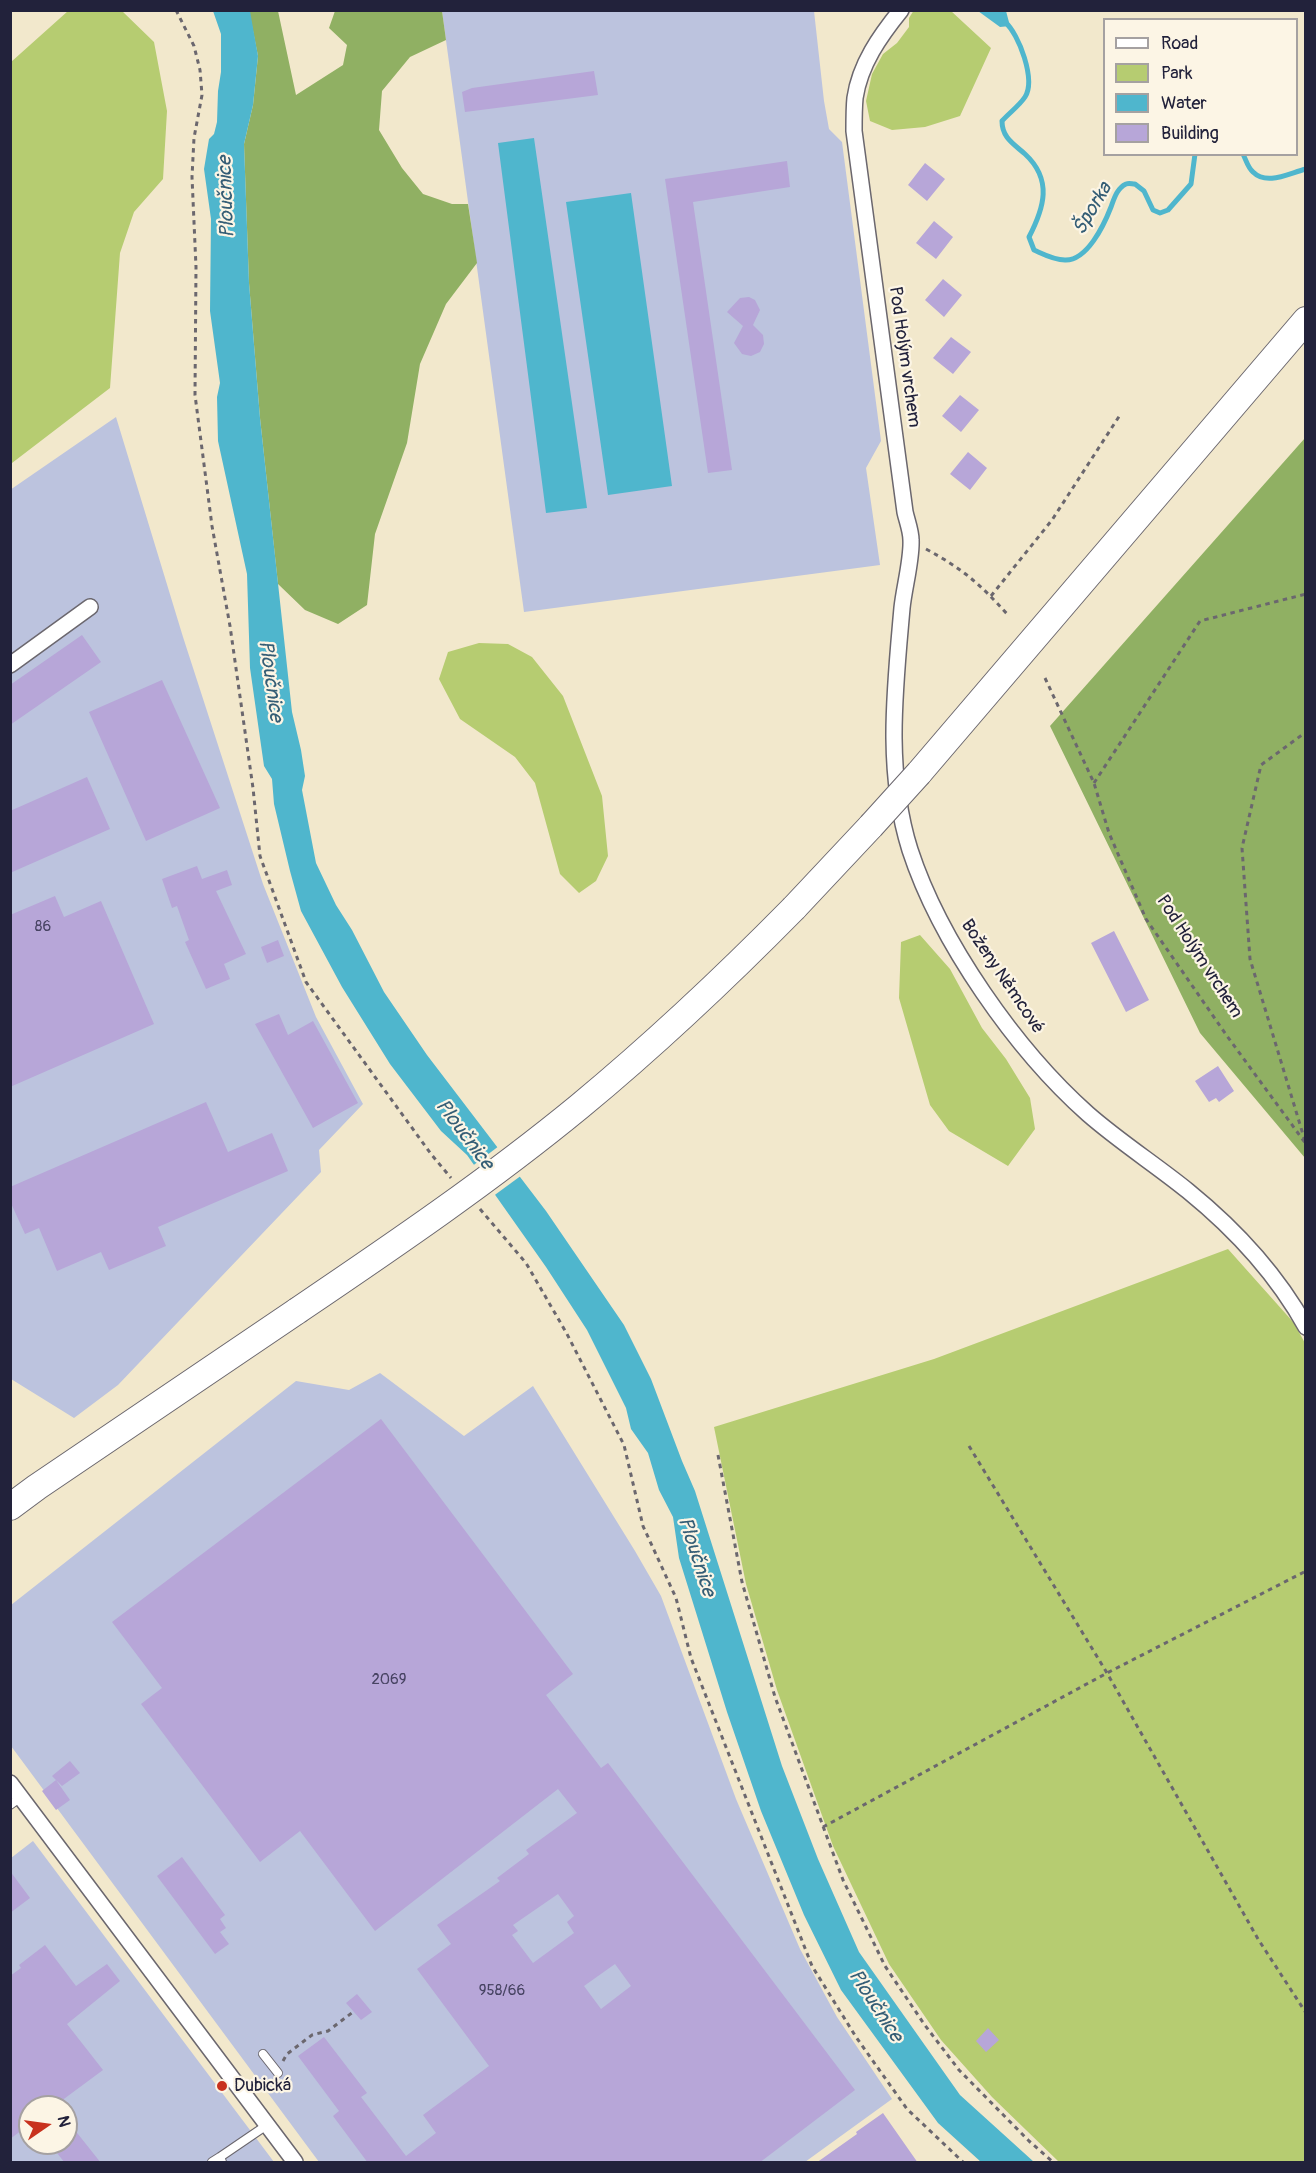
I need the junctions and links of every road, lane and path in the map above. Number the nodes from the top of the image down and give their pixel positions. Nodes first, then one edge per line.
1 (176, 10) edge
2 (901, 10) edge
3 (1305, 320) edge
4 (1120, 415) dead end
5 (911, 540) junction
6 (1305, 594) edge
7 (991, 597) junction
8 (90, 607) dead end
9 (1008, 615) dead end
10 (10, 665) edge
11 (1045, 678) dead end
12 (1305, 732) edge
13 (1094, 783) junction
14 (1305, 1143) edge
15 (454, 1180) dead end
16 (477, 1207) dead end
17 (1305, 1327) edge
18 (969, 1446) dead end
19 (718, 1455) dead end
20 (37, 1487) junction
21 (10, 1500) edge
22 (10, 1509) edge
23 (1305, 1571) edge
24 (1107, 1673) junction
25 (10, 1783) edge
26 (16, 1801) edge
27 (823, 1827) junction
28 (353, 2012) dead end
29 (1305, 2013) edge
30 (263, 2054) dead end
31 (276, 2071) junction
32 (263, 2092) dead end
33 (267, 2125) junction
34 (221, 2160) edge
35 (212, 2163) edge
36 (295, 2163) edge
37 (963, 2163) edge
38 (1053, 2163) edge

1 - 15 path
2 - 5 street, Pod Holým vrchem
3 - 20 main road, bridge
4 - 7 path
5 - 7 path
5 - 17 street, Boženy Němcové
6 - 13 path
7 - 9 path
8 - 10 street
11 - 13 path, Pod Holým vrchem
12 - 14 path
13 - 14 path, Pod Holým vrchem
16 - 37 path
18 - 24 path
19 - 27 path
20 - 21 main road
20 - 22 main road
23 - 24 path
24 - 27 path
24 - 29 path
25 - 26 street
26 - 33 street
27 - 38 path
28 - 31 path
30 - 31 lane
31 - 32 path
33 - 34 lane
33 - 36 street
34 - 35 lane

